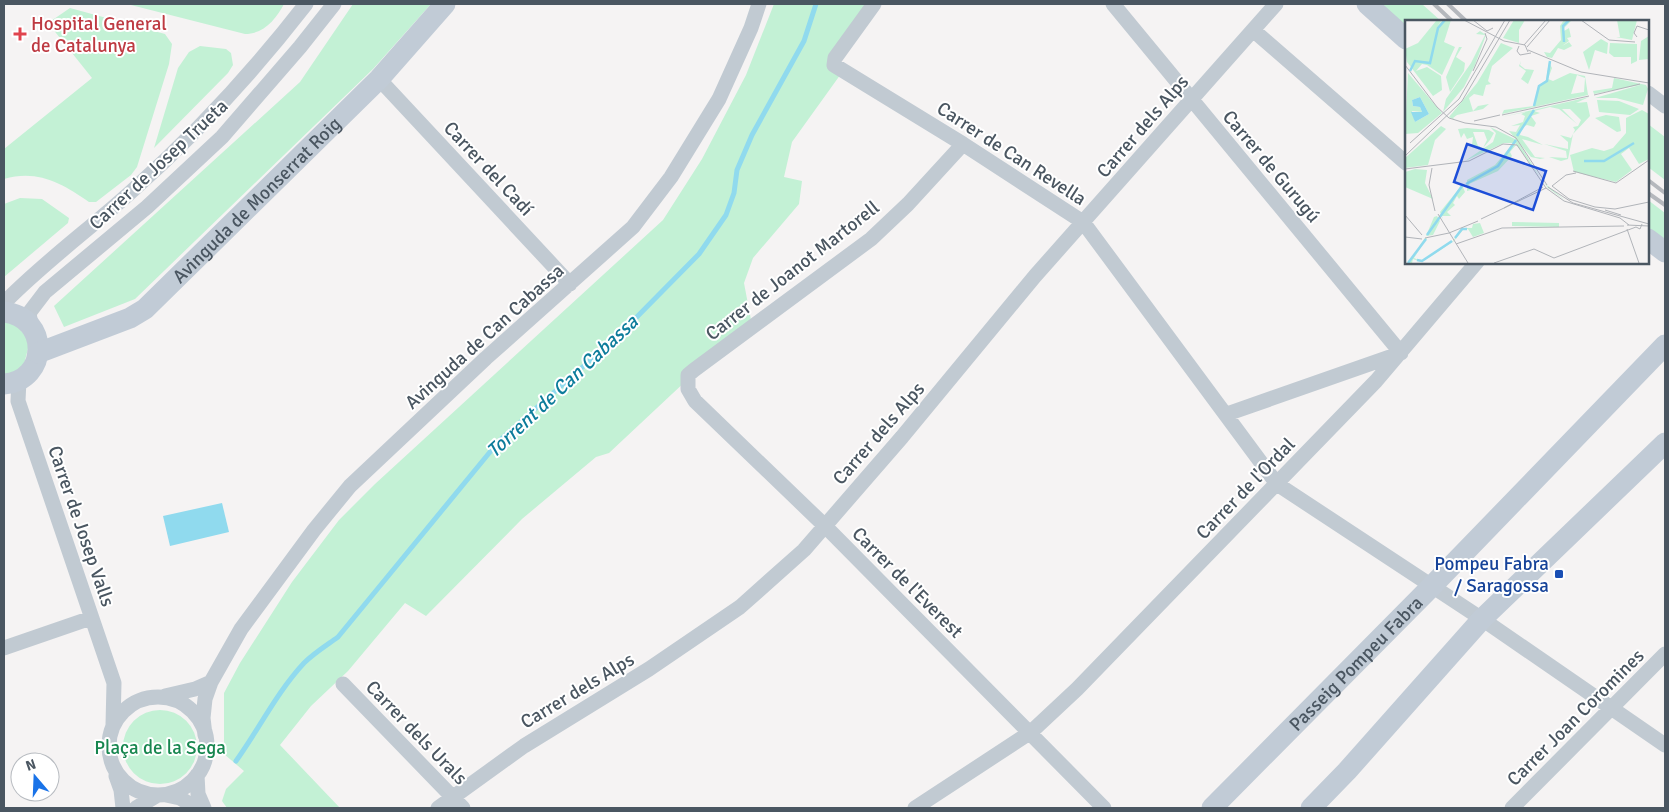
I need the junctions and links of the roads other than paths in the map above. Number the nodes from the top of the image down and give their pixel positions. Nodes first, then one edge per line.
1 (306, 4) edge
2 (334, 4) edge
3 (445, 4) edge
4 (759, 4) edge
5 (874, 4) edge
6 (1113, 4) edge
7 (1276, 4) edge
8 (1367, 4) edge
9 (1253, 30) junction
10 (1405, 38) edge
11 (379, 79) junction
12 (1649, 94) edge
13 (1192, 100) junction
14 (1665, 106) edge
15 (963, 144) junction
16 (1405, 162) edge
17 (1084, 222) junction
18 (1649, 240) edge
19 (1665, 252) edge
20 (1475, 264) edge
21 (570, 284) junction
22 (4, 302) edge
23 (4, 312) edge
24 (30, 325) junction
25 (1665, 345) edge
26 (38, 353) junction
27 (1401, 353) junction
28 (12, 382) edge
29 (687, 383) joint
30 (1227, 414) junction
31 (1665, 443) edge
32 (1277, 484) junction
33 (825, 526) junction
34 (1431, 587) junction
35 (92, 618) junction
36 (1482, 619) junction
37 (4, 648) edge
38 (1665, 654) edge
39 (211, 682) junction
40 (114, 684) junction
41 (343, 684) dead end
42 (160, 697) junction
43 (141, 700) junction
44 (1611, 709) junction
45 (113, 725) junction
46 (1031, 732) junction
47 (205, 735) junction
48 (1665, 745) edge
49 (115, 773) junction
50 (197, 775) junction
51 (161, 795) junction
52 (452, 797) junction
53 (123, 808) edge
54 (136, 808) edge
55 (196, 808) edge
56 (204, 808) edge
57 (438, 808) edge
58 (463, 808) edge
59 (915, 808) edge
60 (1104, 808) edge
61 (1212, 808) edge
62 (1311, 808) edge
63 (1512, 808) edge

1 - 22 street, Carrer de Josep Trueta
2 - 24 street, Carrer de Josep Trueta
3 - 11 street, Avinguda de Monserrat Roig
4 - 21 street, Avinguda de Can Cabassa
5 - 15 street, Carrer de Can Revella
6 - 13 street, Carrer de Gurugú
7 - 9 street, Carrer dels Alps
8 - 10 street
9 - 13 street, Carrer dels Alps
9 - 16 street
11 - 21 street, Carrer del Cadí
11 - 26 street, Avinguda de Monserrat Roig
12 - 14 street
13 - 17 street, Carrer dels Alps
13 - 27 street, Carrer de Gurugú
15 - 17 street, Carrer de Can Revella
15 - 29 street, Carrer de Joanot Martorell
17 - 30 street, Carrer de Can Revella
17 - 33 street, Carrer dels Alps
18 - 19 street
20 - 27 street, Carrer de l'Ordal
21 - 39 street, Avinguda de Can Cabassa
23 - 24 street
24 - 26 street
25 - 34 street, Passeig Pompeu Fabra
26 - 28 street
27 - 30 street
27 - 32 street, Carrer de l'Ordal
28 - 35 street, Carrer de Josep Valls
29 - 33 street, Carrer de l'Everest
30 - 32 street, Carrer de Can Revella
31 - 36 street
32 - 34 street
32 - 46 street, Carrer de l'Ordal
33 - 46 street, Carrer de l'Everest
33 - 52 street, Carrer dels Alps
34 - 36 street
34 - 61 street, Passeig Pompeu Fabra
35 - 37 street
35 - 40 street, Carrer de Josep Valls
36 - 44 street
36 - 62 street
38 - 44 street, Carrer Joan Coromines
39 - 42 street
39 - 47 street, Avinguda de Can Cabassa
40 - 43 street
40 - 45 street, Carrer de Josep Valls
41 - 52 street, Carrer dels Urals
42 - 43 street
42 - 47 street
43 - 45 street
44 - 48 street
44 - 63 street, Carrer Joan Coromines
45 - 49 street
46 - 59 street, Carrer de l'Ordal
46 - 60 street, Carrer de l'Everest
47 - 50 street
49 - 51 street
49 - 53 street
50 - 51 street
50 - 56 street
51 - 54 street
51 - 55 street
52 - 57 street, Carrer dels Alps
52 - 58 street, Carrer dels Urals

